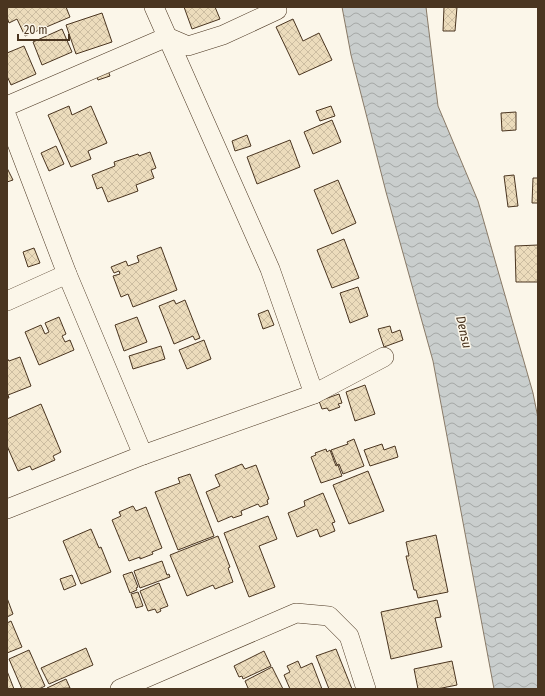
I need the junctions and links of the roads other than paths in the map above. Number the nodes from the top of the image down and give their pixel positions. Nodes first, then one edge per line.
1 (154, 7) edge
2 (277, 10) dead end
3 (167, 37) junction
4 (7, 106) edge
5 (7, 117) edge
6 (67, 274) junction
7 (7, 301) edge
8 (384, 357) dead end
9 (314, 394) junction
10 (143, 455) junction
11 (7, 509) edge
12 (120, 689) edge
13 (366, 689) edge

1 - 3 street
2 - 3 street
3 - 4 street
3 - 9 street
5 - 6 street
6 - 7 street
6 - 10 street
8 - 9 street
9 - 10 street
10 - 11 street
12 - 13 street

